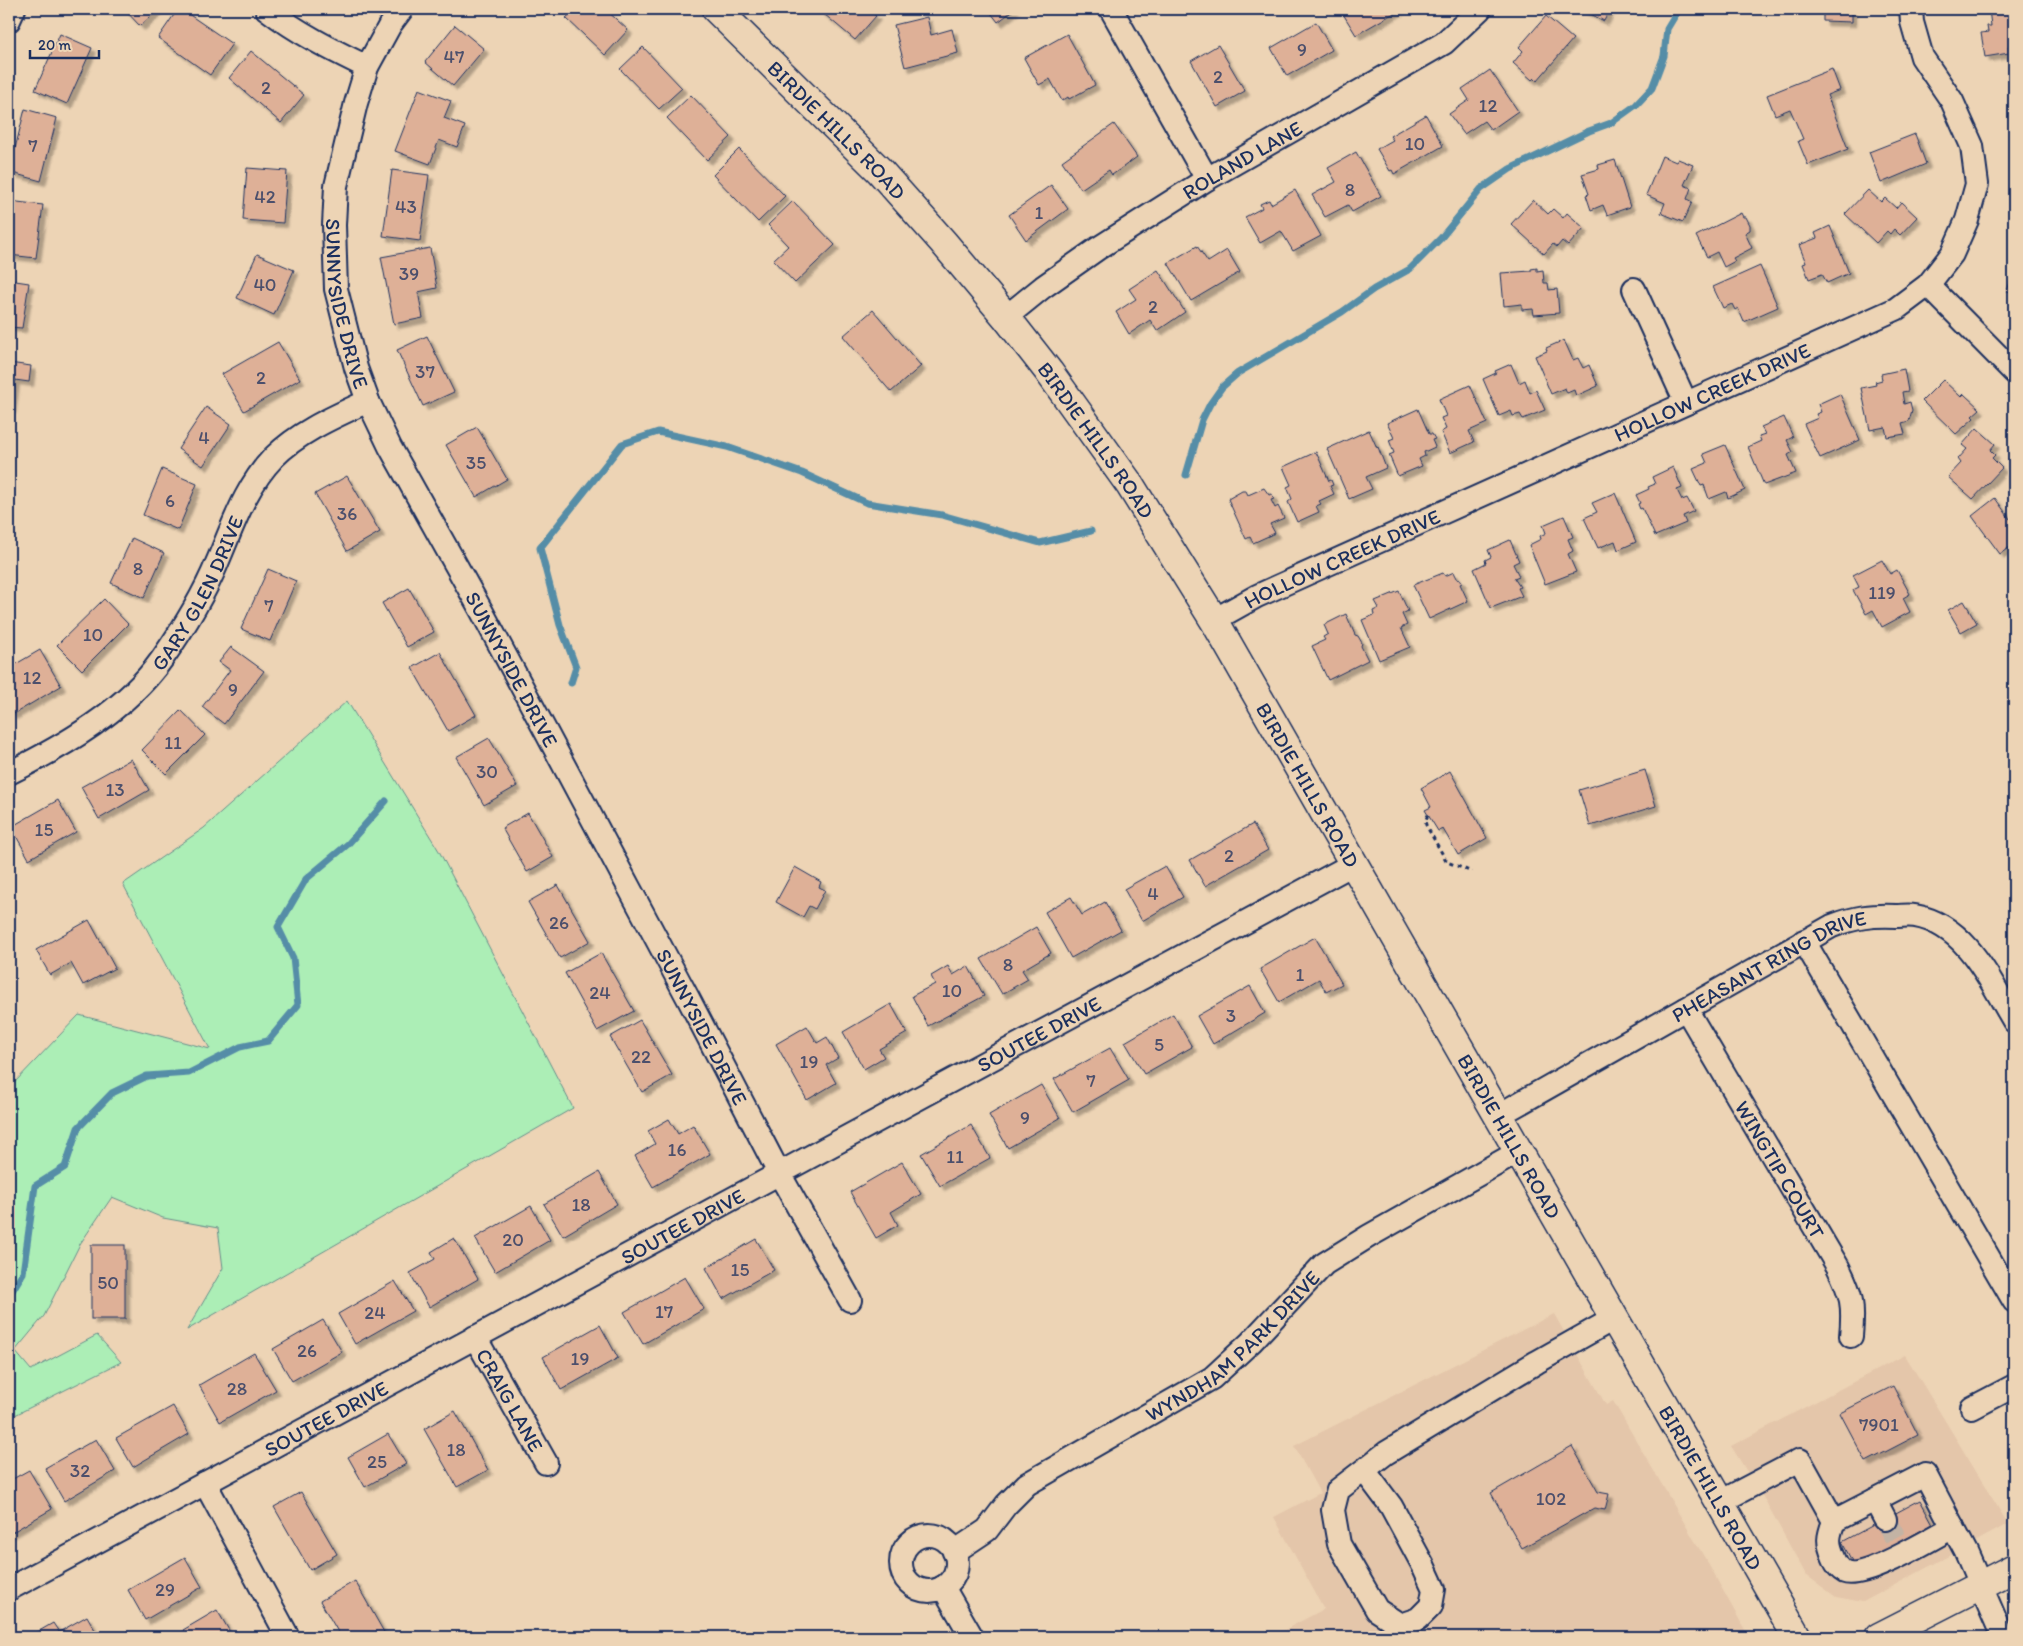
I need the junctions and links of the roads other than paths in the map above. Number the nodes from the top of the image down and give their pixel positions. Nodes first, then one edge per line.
1 (14, 9) edge
2 (267, 9) edge
3 (402, 9) edge
4 (716, 9) edge
5 (1111, 9) edge
6 (1480, 9) edge
7 (1912, 9) edge
8 (9, 20) edge
9 (367, 67) junction
10 (1207, 179) junction
11 (1928, 285) junction
12 (1634, 288) dead end
13 (1006, 317) junction
14 (2014, 372) edge
15 (368, 401) junction
16 (1686, 403) junction
17 (1214, 620) junction
18 (9, 773) edge
19 (1355, 863) junction
20 (1804, 942) junction
21 (1686, 1008) junction
22 (2014, 1021) edge
23 (1499, 1115) junction
24 (1520, 1151) junction
25 (779, 1173) junction
26 (850, 1300) dead end
27 (2014, 1301) edge
28 (1615, 1318) junction
29 (1852, 1336) dead end
30 (475, 1337) junction
31 (2014, 1386) edge
32 (1972, 1408) dead end
33 (546, 1463) dead end
34 (1364, 1470) junction
35 (205, 1484) junction
36 (1720, 1502) junction
37 (1834, 1521) junction
38 (1953, 1527) junction
39 (954, 1552) junction
40 (2014, 1568) edge
41 (1980, 1585) junction
42 (943, 1588) junction
43 (9, 1589) edge
44 (1940, 1606) junction
45 (288, 1637) edge
46 (972, 1637) edge
47 (1797, 1637) edge
48 (1879, 1637) edge
49 (1918, 1637) edge
50 (2004, 1637) edge

1 - 8 street
2 - 9 street
3 - 9 street, SUNNYSIDE DRIVE
4 - 13 main road, BIRDIE HILLS ROAD
5 - 10 street
6 - 10 street, ROLAND LANE
7 - 11 street, HOLLOW CREEK DRIVE
9 - 15 street, SUNNYSIDE DRIVE
10 - 13 street, ROLAND LANE
11 - 14 street
11 - 16 street, HOLLOW CREEK DRIVE
12 - 16 street
13 - 17 main road, BIRDIE HILLS ROAD
15 - 18 street, GARY GLEN DRIVE
15 - 25 street, SUNNYSIDE DRIVE
16 - 17 street, HOLLOW CREEK DRIVE
17 - 19 main road, BIRDIE HILLS ROAD
19 - 23 main road, BIRDIE HILLS ROAD
19 - 25 street, SOUTEE DRIVE
20 - 21 street, PHEASANT RING DRIVE
20 - 22 street, PHEASANT RING DRIVE
20 - 27 street
21 - 23 street, PHEASANT RING DRIVE
21 - 29 street, WINGTIP COURT
23 - 24 main road, BIRDIE HILLS ROAD
24 - 28 main road, BIRDIE HILLS ROAD
24 - 39 street, WYNDHAM PARK DRIVE
25 - 26 street, SUNNYSIDE DRIVE
25 - 30 street, SOUTEE DRIVE
28 - 34 street
28 - 36 main road, BIRDIE HILLS ROAD
30 - 33 street, CRAIG LANE
30 - 35 street, SOUTEE DRIVE
31 - 32 street
34 - 34 street
35 - 43 street, SOUTEE DRIVE
35 - 45 street
36 - 37 street
36 - 47 main road, BIRDIE HILLS ROAD
37 - 38 street
37 - 38 street
38 - 41 street
39 - 42 street
39 - 42 street
40 - 41 main road
41 - 44 main road
41 - 50 street
42 - 46 street
44 - 48 main road
44 - 49 main road

